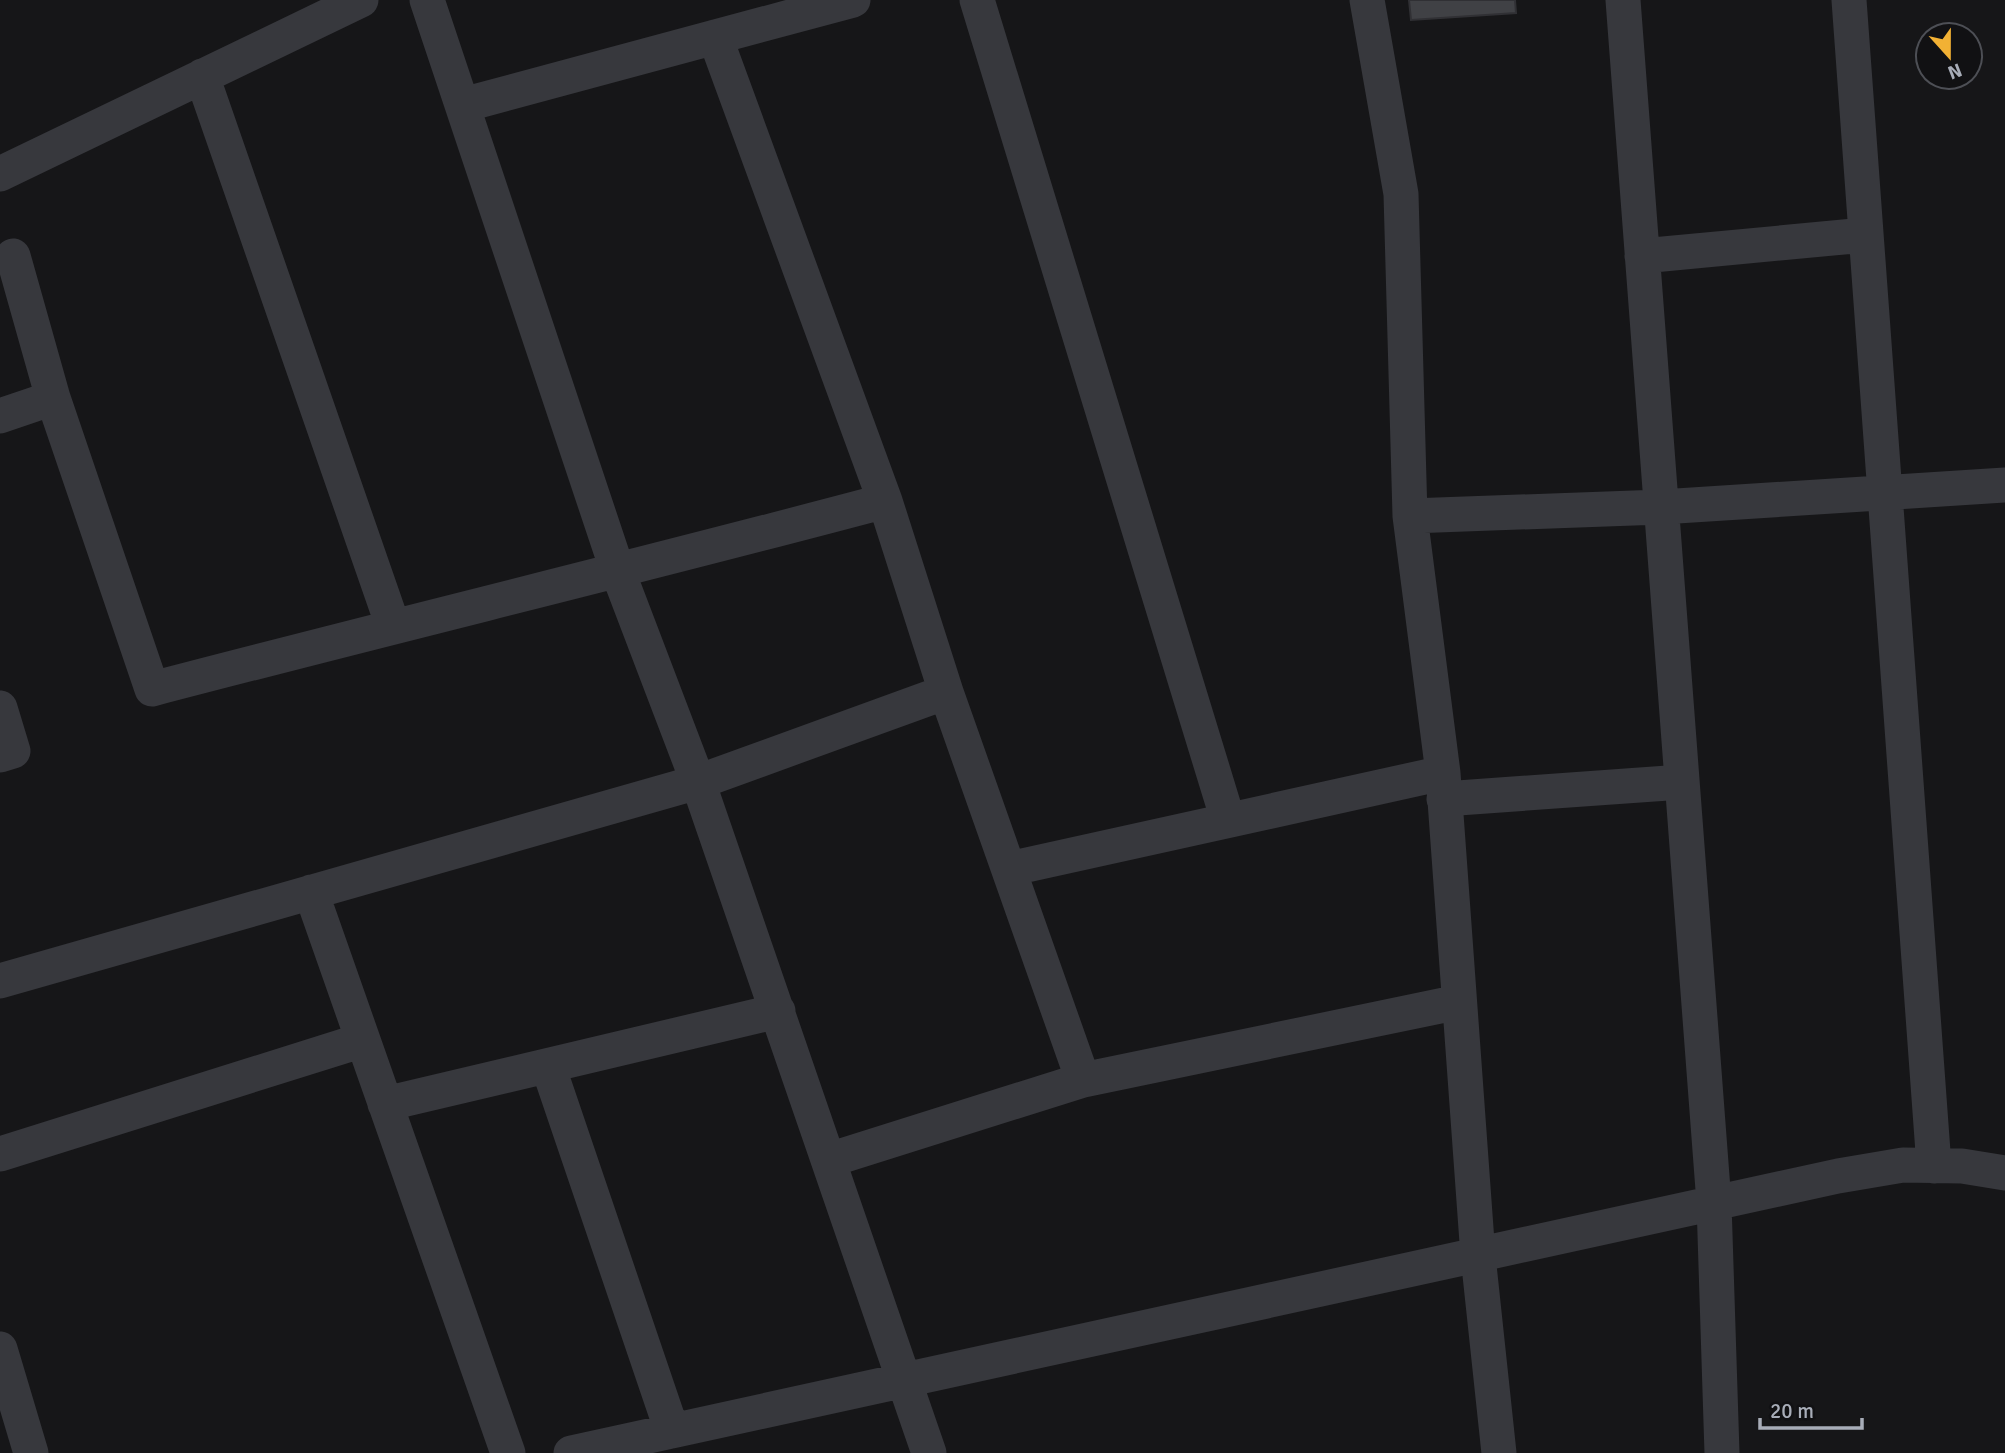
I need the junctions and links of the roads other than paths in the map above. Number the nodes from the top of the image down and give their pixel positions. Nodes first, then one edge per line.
1 (361, 0) edge
2 (427, 0) edge
3 (853, 0) edge
4 (977, 0) edge
5 (1367, 0) edge
6 (1623, 0) edge
7 (1849, 0) edge
8 (715, 37) junction
9 (202, 76) junction
10 (463, 105) junction
11 (0, 174) edge
12 (1866, 235) junction
13 (13, 256) dead end
14 (1642, 256) junction
15 (53, 398) junction
16 (0, 416) edge
17 (2005, 485) edge
18 (1884, 494) junction
19 (885, 502) junction
20 (1661, 506) junction
21 (1410, 516) junction
22 (618, 572) junction
23 (393, 626) junction
24 (946, 692) junction
25 (0, 708) edge
26 (0, 755) edge
27 (698, 782) junction
28 (1682, 782) junction
29 (1444, 786) junction
30 (1228, 820) junction
31 (1009, 869) junction
32 (311, 892) junction
33 (0, 981) edge
34 (1459, 1002) junction
35 (778, 1010) junction
36 (363, 1040) junction
37 (548, 1066) junction
38 (1083, 1080) junction
39 (385, 1104) junction
40 (0, 1153) edge
41 (829, 1160) junction
42 (1934, 1166) junction
43 (2005, 1173) edge
44 (1714, 1203) junction
45 (1478, 1256) junction
46 (0, 1349) edge
47 (906, 1380) junction
48 (672, 1431) junction
49 (31, 1453) edge
50 (508, 1453) edge
51 (571, 1453) edge
52 (929, 1453) edge
53 (1499, 1453) edge
54 (1722, 1453) edge

1 - 9 street
2 - 10 street
3 - 8 street
4 - 30 street
5 - 21 street
6 - 14 street
7 - 12 street
8 - 10 street
8 - 19 street
9 - 11 street
9 - 23 street
10 - 22 street
12 - 14 street
12 - 18 street
13 - 15 street
14 - 20 street
15 - 16 street
15 - 23 street
17 - 18 street
18 - 20 street
18 - 42 street
19 - 22 street
19 - 24 street
20 - 21 street
20 - 28 street
21 - 29 street
22 - 23 street
22 - 27 street
24 - 27 street
24 - 31 street
25 - 26 street
27 - 32 street
27 - 35 street
28 - 29 street
28 - 44 street
29 - 30 street
29 - 34 street
30 - 31 street
31 - 38 street
32 - 33 street
32 - 36 street
34 - 38 street
34 - 45 street
35 - 37 street
35 - 41 street
36 - 39 street
36 - 40 street
37 - 39 street
37 - 48 street
38 - 41 street
39 - 50 street
41 - 47 street
42 - 43 street
42 - 44 street
44 - 45 street
44 - 54 street
45 - 47 street
45 - 53 street
46 - 49 street
47 - 48 street
47 - 52 street
48 - 51 street

